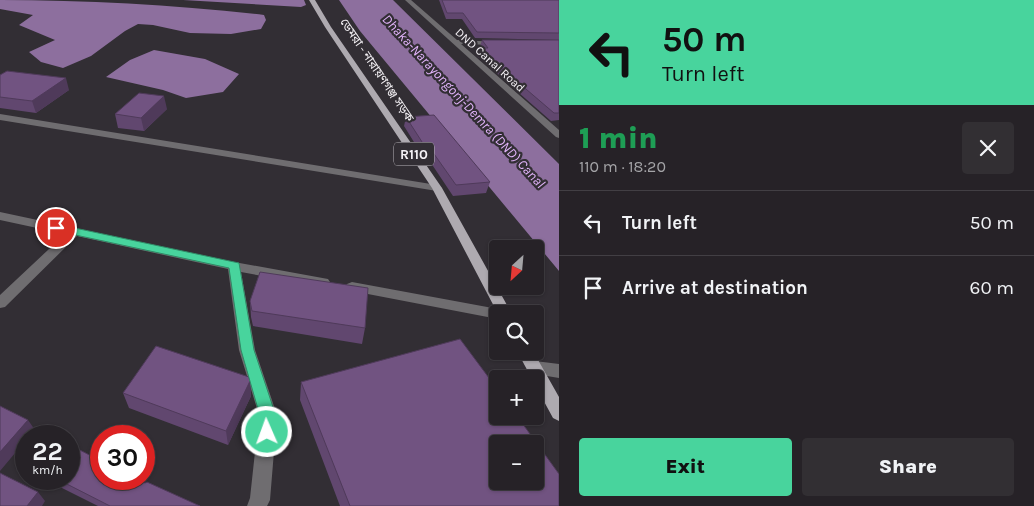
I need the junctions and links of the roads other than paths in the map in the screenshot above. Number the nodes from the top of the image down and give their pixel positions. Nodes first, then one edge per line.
1 (312, 0) edge
2 (408, 0) edge
3 (454, 42) junction
4 (502, 43) edge
5 (0, 117) edge
6 (559, 135) edge
7 (437, 188) junction
8 (0, 216) edge
9 (74, 232) junction
10 (234, 266) junction
11 (0, 303) edge
12 (500, 305) edge
13 (489, 312) edge
14 (531, 360) edge
15 (535, 368) junction
16 (559, 371) edge
17 (559, 413) edge
18 (257, 506) edge

1 - 7 main road, ডেমরা - নারায়ণগঞ্জ সড়ক / R110
2 - 3 street, DND Canal Road
3 - 4 street
3 - 6 street, DND Canal Road
5 - 7 street
7 - 12 main road, ডেমরা - নারায়ণগঞ্জ সড়ক / R110
8 - 9 street
9 - 10 street
9 - 11 street
10 - 13 street
10 - 18 street
14 - 15 main road
15 - 16 street
15 - 17 main road

